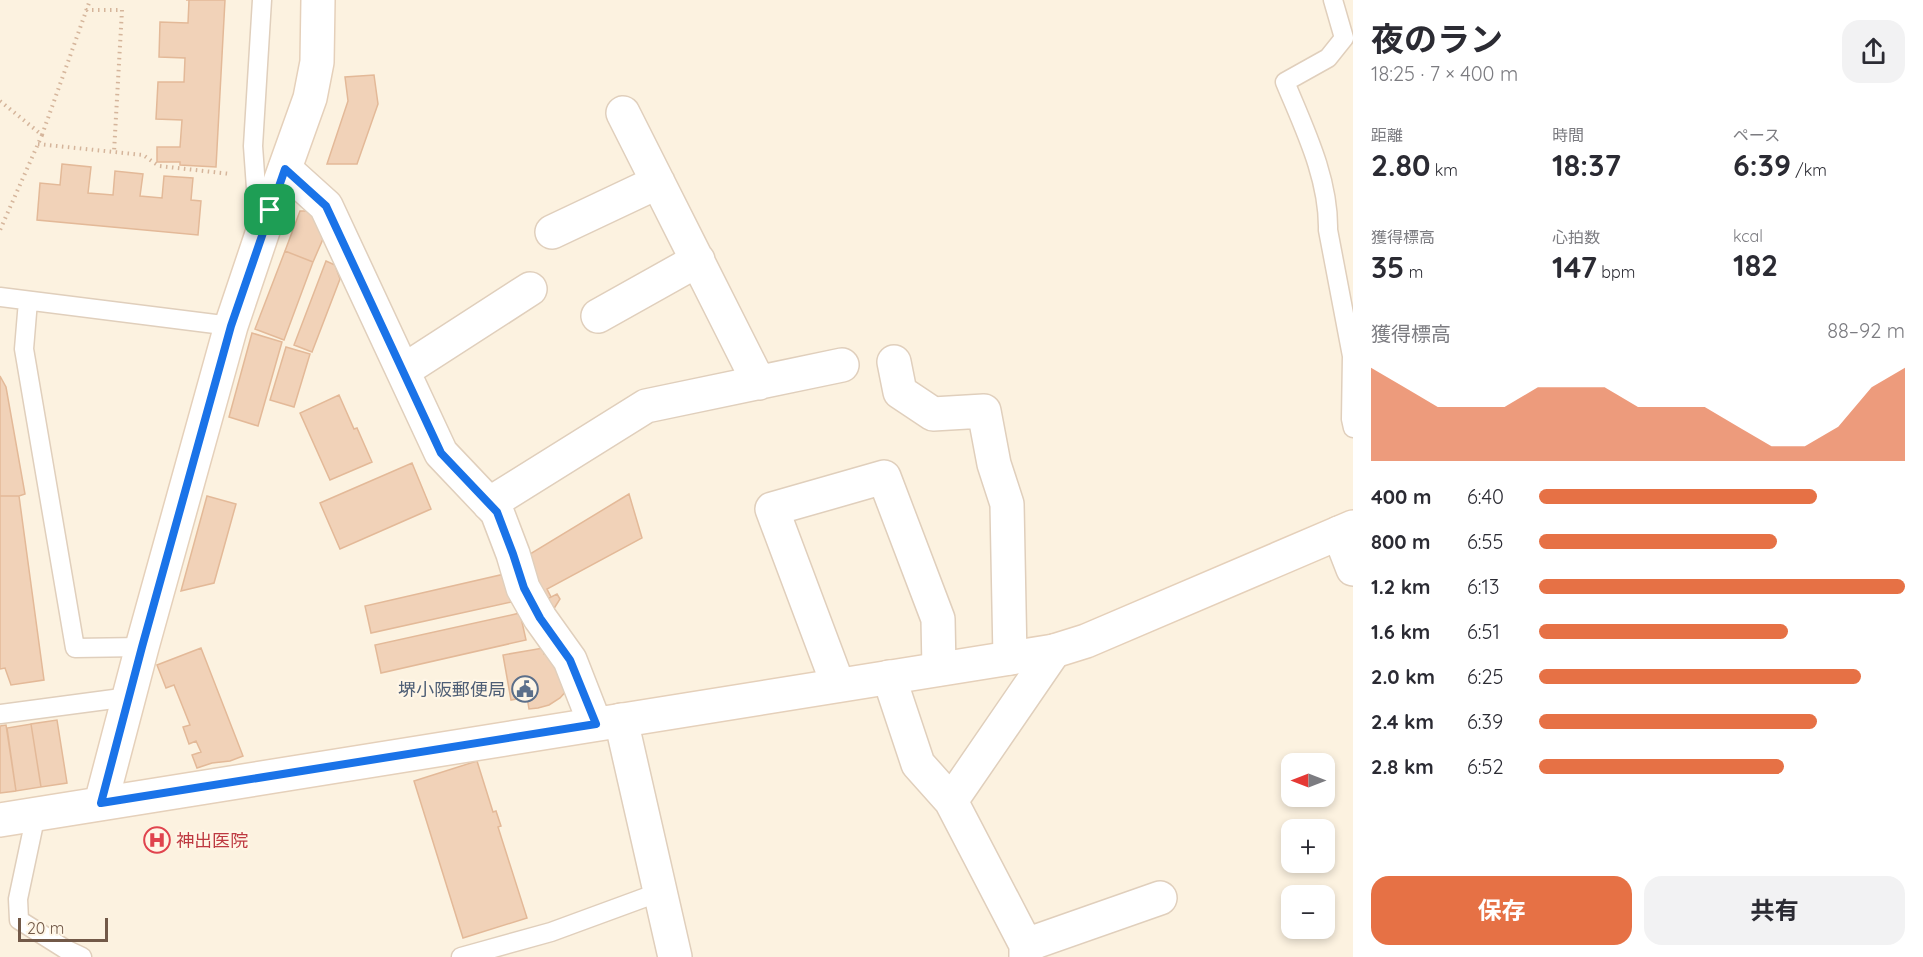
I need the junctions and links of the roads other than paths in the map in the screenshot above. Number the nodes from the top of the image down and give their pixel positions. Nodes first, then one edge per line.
1 (262, 0) edge
2 (318, 0) edge
3 (1334, 0) edge
4 (622, 113) dead end
5 (270, 173) junction
6 (657, 182) junction
7 (552, 232) dead end
8 (698, 260) junction
9 (530, 289) dead end
10 (0, 297) edge
11 (28, 301) junction
12 (598, 316) dead end
13 (231, 326) junction
14 (894, 362) dead end
15 (842, 365) dead end
16 (403, 371) junction
17 (759, 383) junction
18 (1353, 428) edge
19 (489, 504) junction
20 (1346, 530) edge
21 (1353, 568) edge
22 (142, 647) junction
23 (1054, 651) junction
24 (1010, 658) junction
25 (939, 669) junction
26 (889, 677) junction
27 (838, 685) junction
28 (129, 697) junction
29 (0, 714) edge
30 (608, 722) junction
31 (951, 801) junction
32 (101, 803) junction
33 (36, 814) junction
34 (0, 820) edge
35 (660, 892) junction
36 (1160, 898) dead end
37 (1026, 951) edge
38 (82, 957) edge
39 (461, 957) edge
40 (675, 957) edge

1 - 5 lane
2 - 5 street
3 - 18 lane
4 - 6 street
5 - 13 street
5 - 16 street
6 - 7 street
6 - 8 street
8 - 12 street
8 - 17 street
9 - 16 street
10 - 11 lane
11 - 13 lane
11 - 22 lane
13 - 22 street
14 - 24 street
15 - 17 street
16 - 19 street
17 - 19 street
19 - 30 street
20 - 21 street
20 - 23 street
22 - 28 street
23 - 24 street
23 - 31 street
24 - 25 street
25 - 26 street
25 - 27 street
26 - 27 street
26 - 31 street
27 - 30 street
28 - 29 lane
28 - 32 street
30 - 32 street
30 - 35 street
31 - 37 street
32 - 33 street
33 - 34 street
33 - 38 lane
35 - 39 lane
35 - 40 street
36 - 37 street

